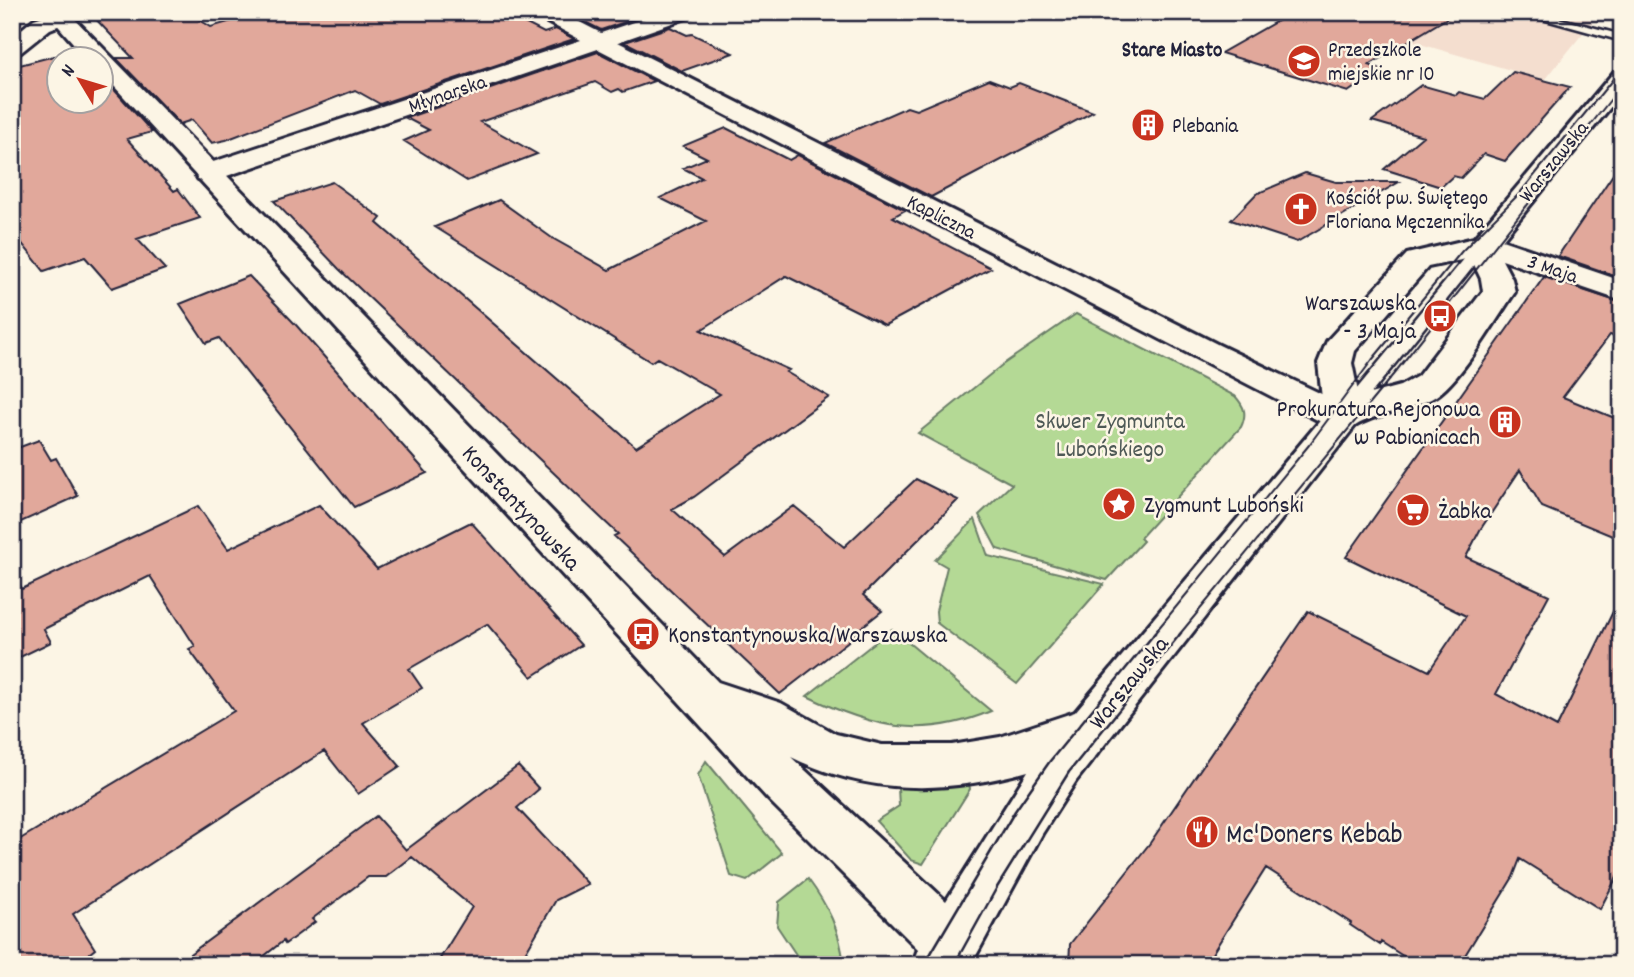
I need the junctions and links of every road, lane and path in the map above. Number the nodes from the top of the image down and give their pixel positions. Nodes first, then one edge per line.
1 (544, 12) edge
2 (685, 12) edge
3 (1522, 12) edge
4 (1567, 12) edge
5 (65, 14) edge
6 (1555, 21) junction
7 (1622, 38) edge
8 (599, 41) junction
9 (90, 46) edge
10 (12, 48) edge
11 (116, 76) edge
12 (1622, 77) edge
13 (208, 173) junction
14 (1484, 244) junction
15 (1622, 292) edge
16 (1342, 418) junction
17 (698, 694) junction
18 (1088, 732) junction
19 (956, 958) edge

1 - 8 street, Kapliczna
2 - 8 street, Młynarska
3 - 6 lane
4 - 6 lane
5 - 9 street, Konstantynowska
5 - 10 street
6 - 7 lane
8 - 13 street, Młynarska
8 - 16 street, Kapliczna
11 - 13 street, Konstantynowska
12 - 14 street, Warszawska
13 - 17 street, Konstantynowska
14 - 15 street, 3 Maja
14 - 16 lane
14 - 16 street
14 - 16 street, Warszawska
16 - 18 street, Warszawska
17 - 18 street
17 - 19 street, Konstantynowska
18 - 19 street, Warszawska

